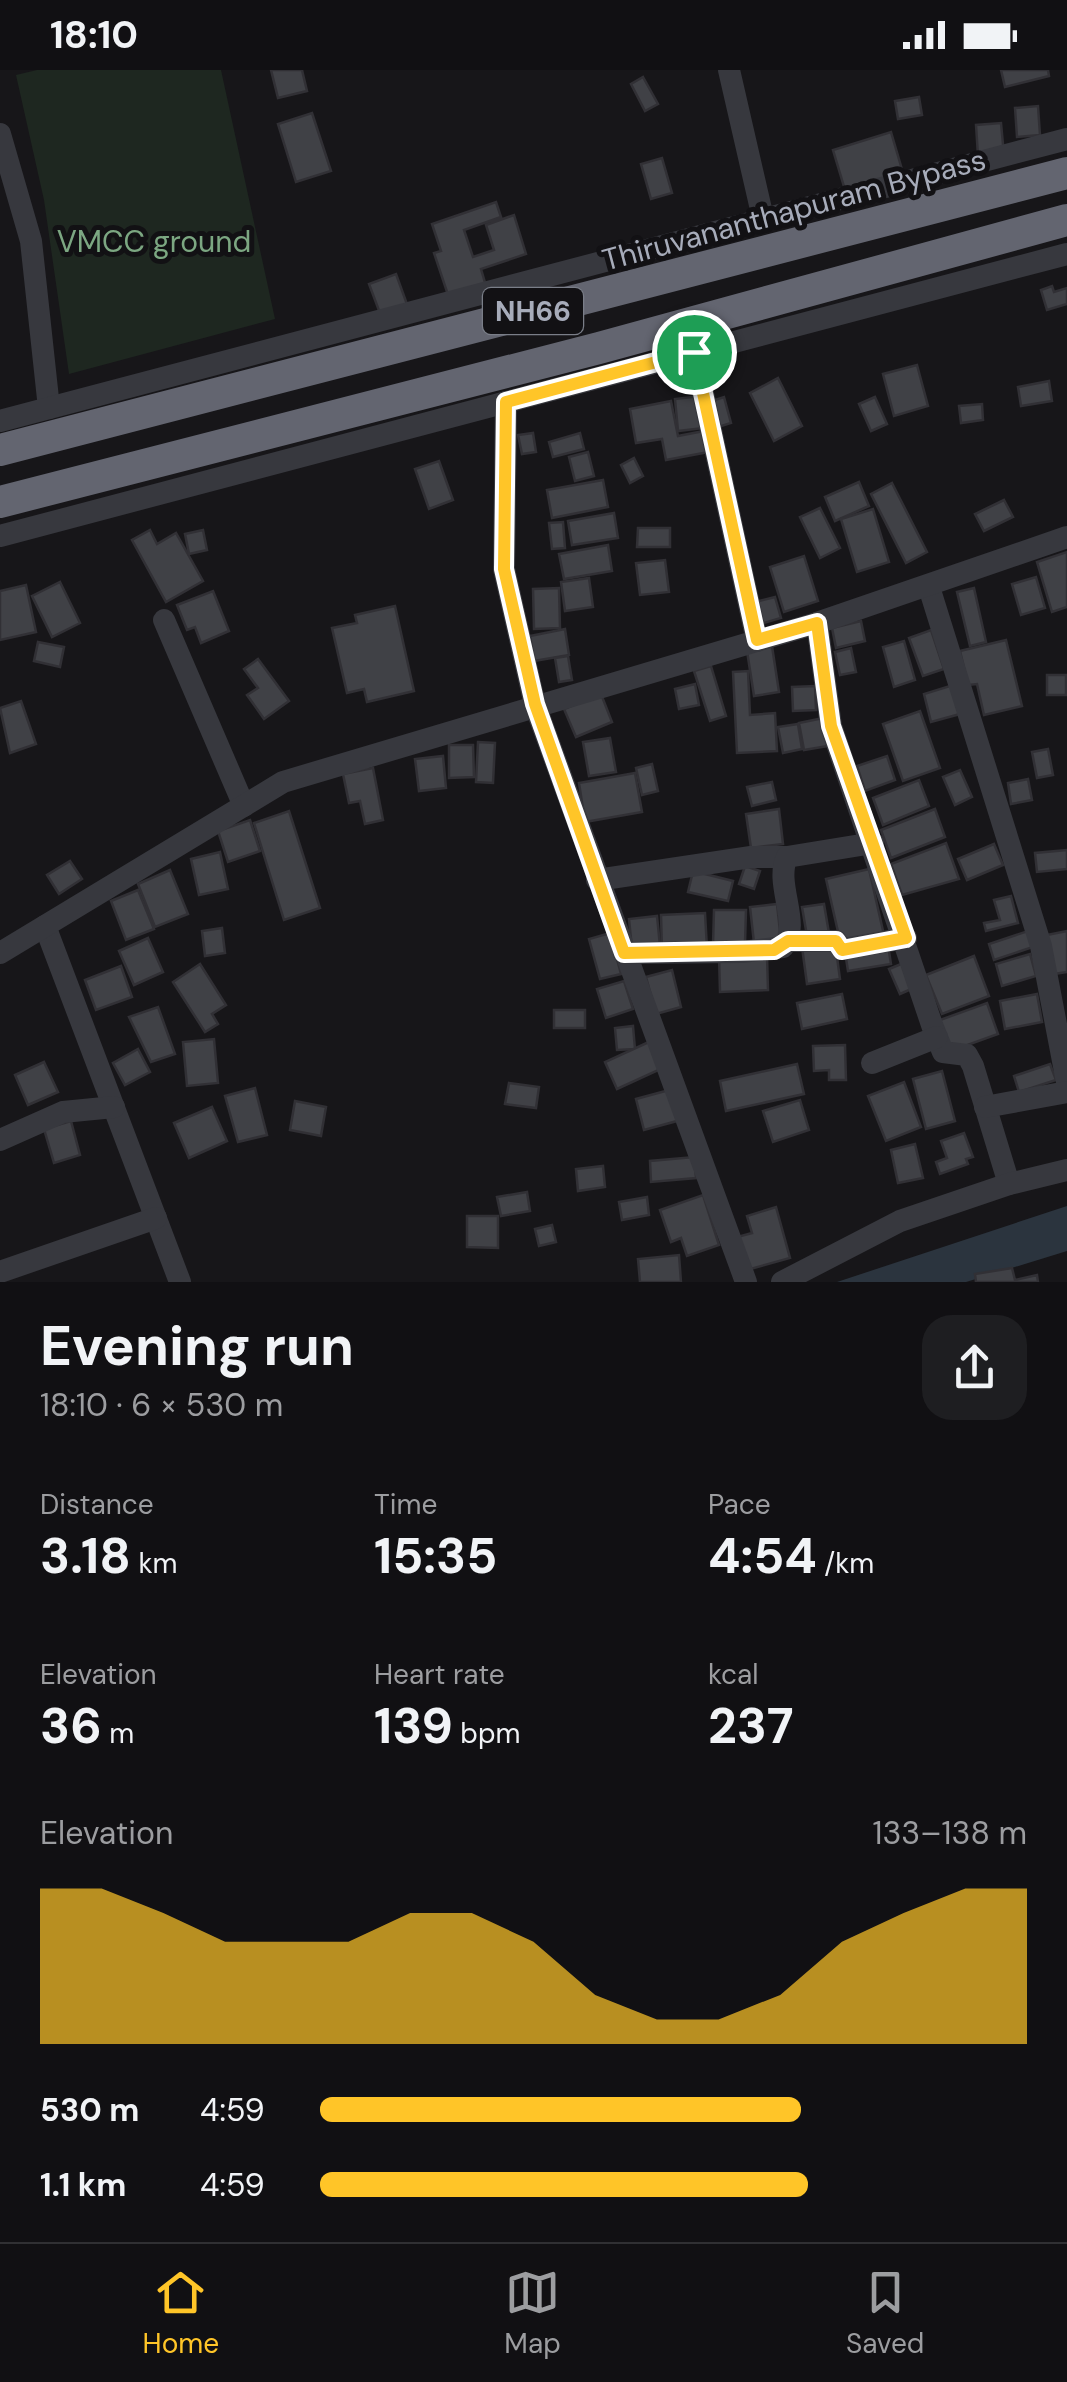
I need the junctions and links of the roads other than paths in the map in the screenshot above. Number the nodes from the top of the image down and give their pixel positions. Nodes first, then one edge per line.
1 (729, 70) edge
2 (0, 134) edge
3 (1067, 139) edge
4 (1067, 173) edge
5 (763, 218) junction
6 (1067, 220) edge
7 (1067, 254) edge
8 (694, 352) junction
9 (506, 402) junction
10 (48, 408) junction
11 (0, 422) edge
12 (0, 450) edge
13 (0, 502) edge
14 (0, 536) edge
15 (1067, 536) edge
16 (929, 586) junction
17 (164, 620) dead end
18 (817, 623) junction
19 (757, 640) junction
20 (535, 704) junction
21 (244, 806) junction
22 (873, 843) junction
23 (787, 857) junction
24 (598, 880) junction
25 (45, 926) junction
26 (906, 938) junction
27 (788, 941) junction
28 (0, 953) edge
29 (624, 953) junction
30 (937, 1037) junction
31 (872, 1062) dead end
32 (1067, 1082) edge
33 (1067, 1092) edge
34 (114, 1107) junction
35 (985, 1107) junction
36 (0, 1140) edge
37 (1067, 1170) edge
38 (1009, 1184) junction
39 (156, 1218) junction
40 (0, 1272) edge
41 (180, 1282) edge
42 (746, 1282) edge
43 (782, 1282) edge

1 - 5 street
2 - 10 street
3 - 5 street, Thiruvananthapuram Bypass
4 - 12 highway, Thiruvananthapuram Bypass / NH66
5 - 10 street, Thiruvananthapuram Bypass
6 - 13 highway, NH66
7 - 8 street
8 - 9 street
8 - 19 street
9 - 14 street
9 - 20 street
10 - 11 street, Thiruvananthapuram Bypass
15 - 16 street
16 - 18 street
16 - 32 street
17 - 21 street
18 - 19 street
18 - 22 street
19 - 20 street
20 - 21 street
20 - 24 street
21 - 25 street
22 - 23 street
22 - 26 street
23 - 24 street
23 - 27 street
24 - 29 street
25 - 28 street
25 - 34 street
26 - 27 street
26 - 30 street
27 - 29 street
29 - 42 street
30 - 31 street
30 - 35 street
33 - 35 street
34 - 36 street
34 - 39 street
35 - 38 street
37 - 38 street
38 - 43 street
39 - 40 street
39 - 41 street

